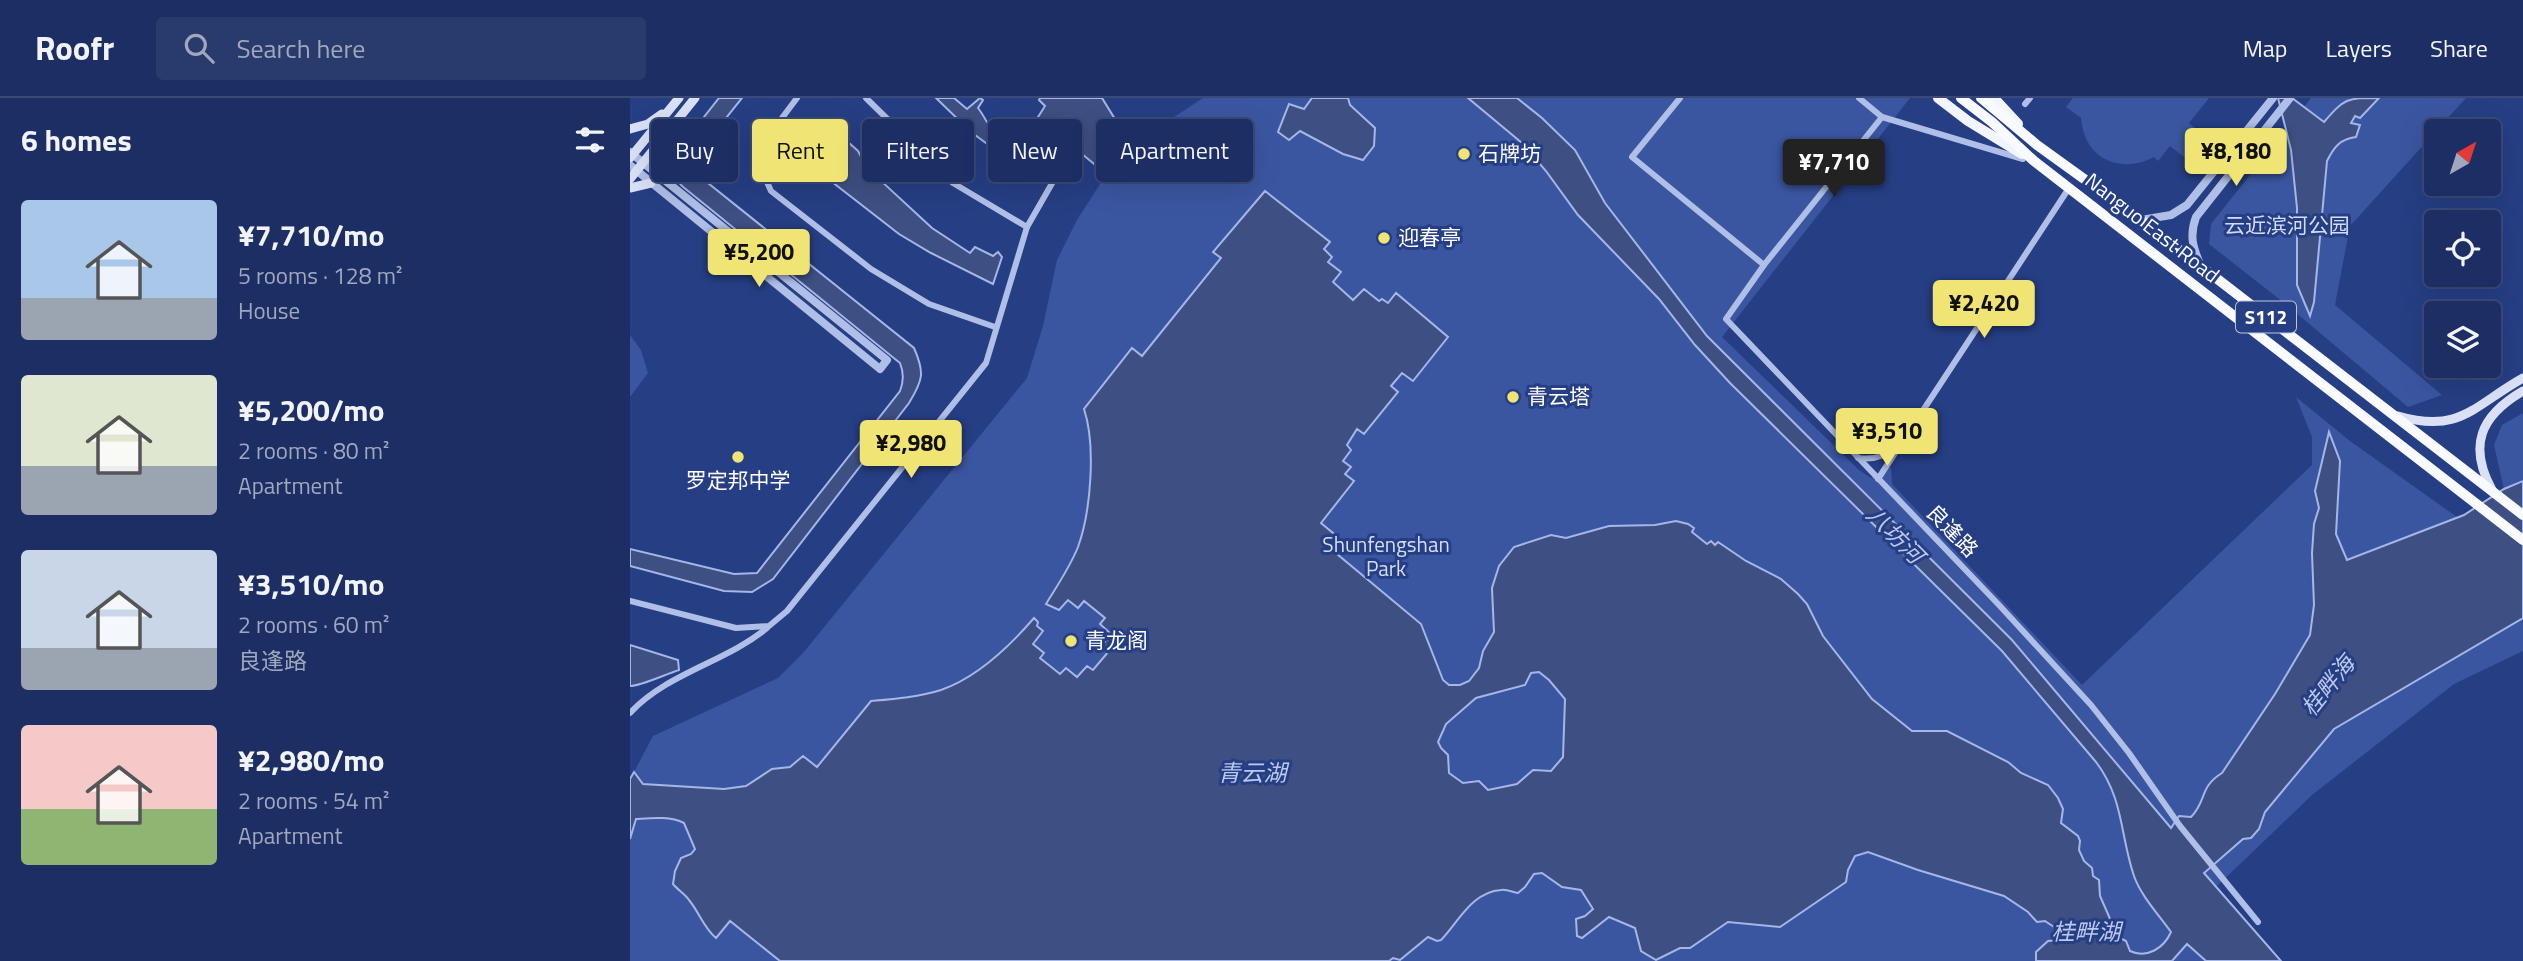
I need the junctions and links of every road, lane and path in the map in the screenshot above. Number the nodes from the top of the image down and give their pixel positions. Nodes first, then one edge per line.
1 (679, 98) edge
2 (695, 98) edge
3 (797, 98) edge
4 (866, 98) edge
5 (1680, 98) edge
6 (1859, 98) edge
7 (1938, 98) edge
8 (1961, 98) edge
9 (1982, 98) edge
10 (1994, 98) edge
11 (2273, 98) edge
12 (2290, 98) edge
13 (1882, 117) junction
14 (678, 119) edge
15 (630, 129) edge
16 (2037, 145) junction
17 (651, 152) edge
18 (631, 155) edge
19 (643, 162) junction
20 (2034, 162) junction
21 (651, 169) edge
22 (632, 171) edge
23 (667, 182) edge
24 (1053, 182) edge
25 (651, 183) junction
26 (630, 188) edge
27 (2069, 188) junction
28 (2141, 220) junction
29 (1027, 227) junction
30 (1764, 265) junction
31 (2202, 268) junction
32 (995, 327) junction
33 (2523, 378) edge
34 (2523, 391) edge
35 (2396, 415) junction
36 (1902, 440) junction
37 (1858, 458) junction
38 (1878, 478) junction
39 (2493, 491) junction
40 (2523, 515) edge
41 (2523, 540) edge
42 (630, 601) edge
43 (769, 626) junction
44 (630, 713) edge
45 (2258, 922) dead end

1 - 15 main road
1 - 18 main road
2 - 14 main road
3 - 32 street
4 - 29 street
5 - 30 street
6 - 13 street
7 - 20 main road
8 - 20 highway, Nanguo East Road / S112
9 - 16 highway, Nanguo East Road / S112
10 - 16 main road, S112
11 - 28 street
12 - 31 street
13 - 20 street
13 - 30 street
16 - 28 highway, Nanguo East Road / S112
17 - 19 main road
18 - 19 street
19 - 21 street
19 - 22 main road
20 - 27 highway, Nanguo East Road / S112
22 - 25 street
23 - 25 street
24 - 29 street
25 - 26 main road
27 - 36 street
27 - 41 highway, Nanguo East Road / S112
28 - 31 highway, Nanguo East Road / S112
29 - 32 street
30 - 37 street, 良逢路
31 - 35 highway, Nanguo East Road / S112
32 - 43 street
33 - 35 main road
34 - 39 main road
35 - 39 highway, Nanguo East Road / S112
36 - 37 street
36 - 38 street
37 - 38 street, 良逢路
38 - 45 street, 良逢路
39 - 40 highway, Nanguo East Road / S112
42 - 43 street
43 - 44 street

